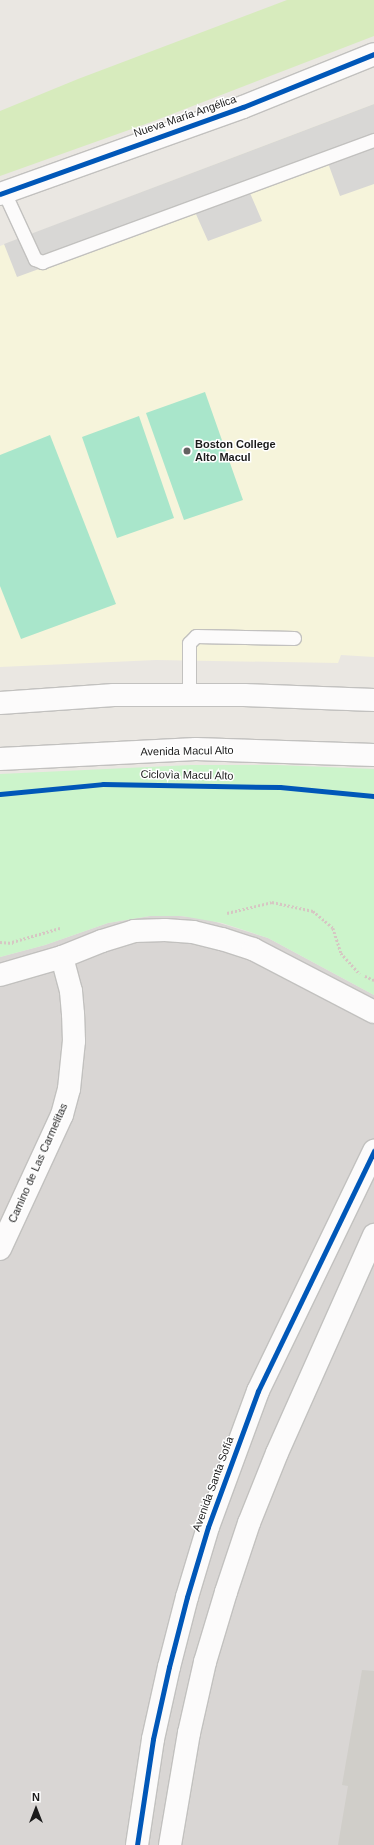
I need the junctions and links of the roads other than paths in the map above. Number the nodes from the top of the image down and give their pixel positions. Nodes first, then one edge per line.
1 (374, 54) edge
2 (374, 140) edge
3 (2, 193) edge
4 (294, 638) dead end
5 (189, 695) junction
6 (374, 700) edge
7 (0, 703) edge
8 (374, 755) edge
9 (0, 759) edge
10 (62, 957) junction
11 (0, 975) edge
12 (374, 1012) edge
13 (374, 1151) edge
14 (374, 1235) edge
15 (0, 1249) edge
16 (137, 1845) edge
17 (170, 1845) edge

1 - 3 street, Nueva María Angélica
2 - 3 lane
4 - 5 lane
5 - 6 street
5 - 7 street
8 - 9 street, Avenida Macul Alto
10 - 11 street
10 - 12 street
10 - 15 street, Camino de Las Carmelitas
13 - 16 street, Avenida Santa Sofía
14 - 17 street

